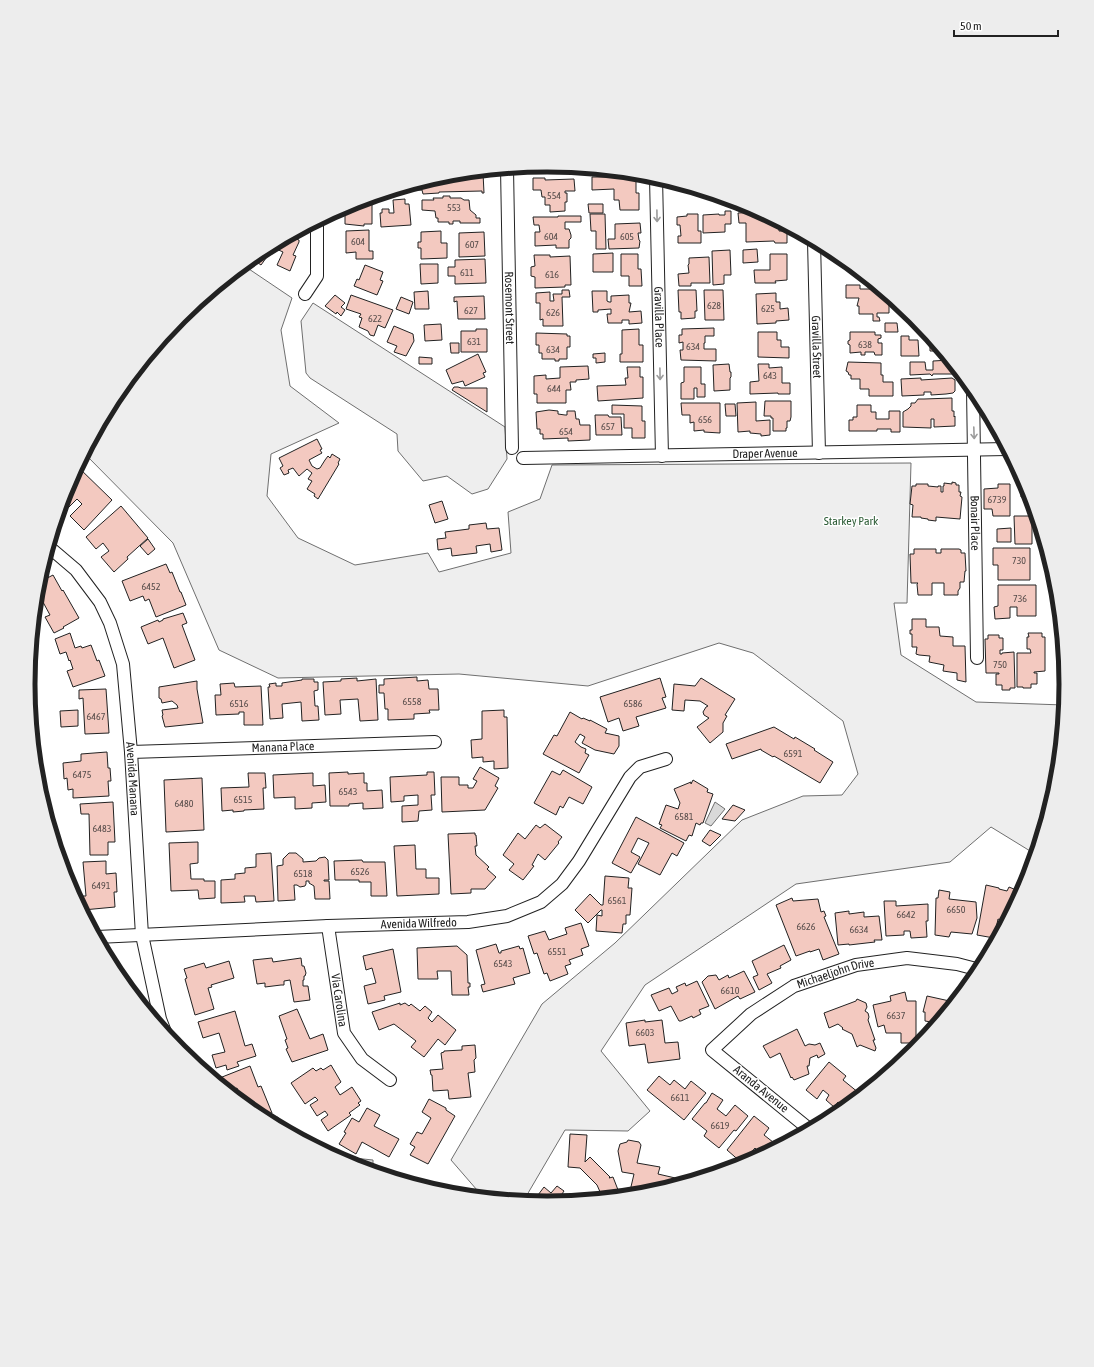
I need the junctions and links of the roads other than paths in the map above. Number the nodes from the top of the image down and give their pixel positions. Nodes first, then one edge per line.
1 (507, 174) edge
2 (656, 183) edge
3 (317, 226) edge
4 (814, 247) edge
5 (305, 294) dead end
6 (973, 400) edge
7 (512, 448) dead end
8 (1002, 449) edge
9 (975, 450) junction
10 (819, 453) junction
11 (662, 456) junction
12 (523, 458) dead end
13 (52, 550) edge
14 (977, 658) dead end
15 (435, 742) dead end
16 (131, 752) junction
17 (666, 759) dead end
18 (328, 926) junction
19 (142, 935) junction
20 (103, 937) edge
21 (973, 968) edge
22 (160, 1018) edge
23 (712, 1050) joint
24 (390, 1080) dead end
25 (805, 1126) edge

1 - 7 street, Rosemont Street
2 -> 11 street, Gravilla Place
3 - 5 street
4 - 10 street, Gravilla Street
6 -> 9 street, Bonair Place
8 - 9 street, Draper Avenue
9 - 10 street, Draper Avenue
9 - 14 street, Bonair Place
10 - 11 street, Draper Avenue
11 - 12 street, Draper Avenue
13 - 16 street, Avenida Manana
15 - 16 street, Manana Place
16 - 19 street, Avenida Manana
17 - 18 street, Avenida Wilfredo
18 - 19 street, Avenida Wilfredo
18 - 24 street, Via Carolina
19 - 20 street, Avenida Wilfredo
19 - 22 street, Avenida Manana
21 - 23 street, Michaeljohn Drive
23 - 25 street, Aranda Avenue

